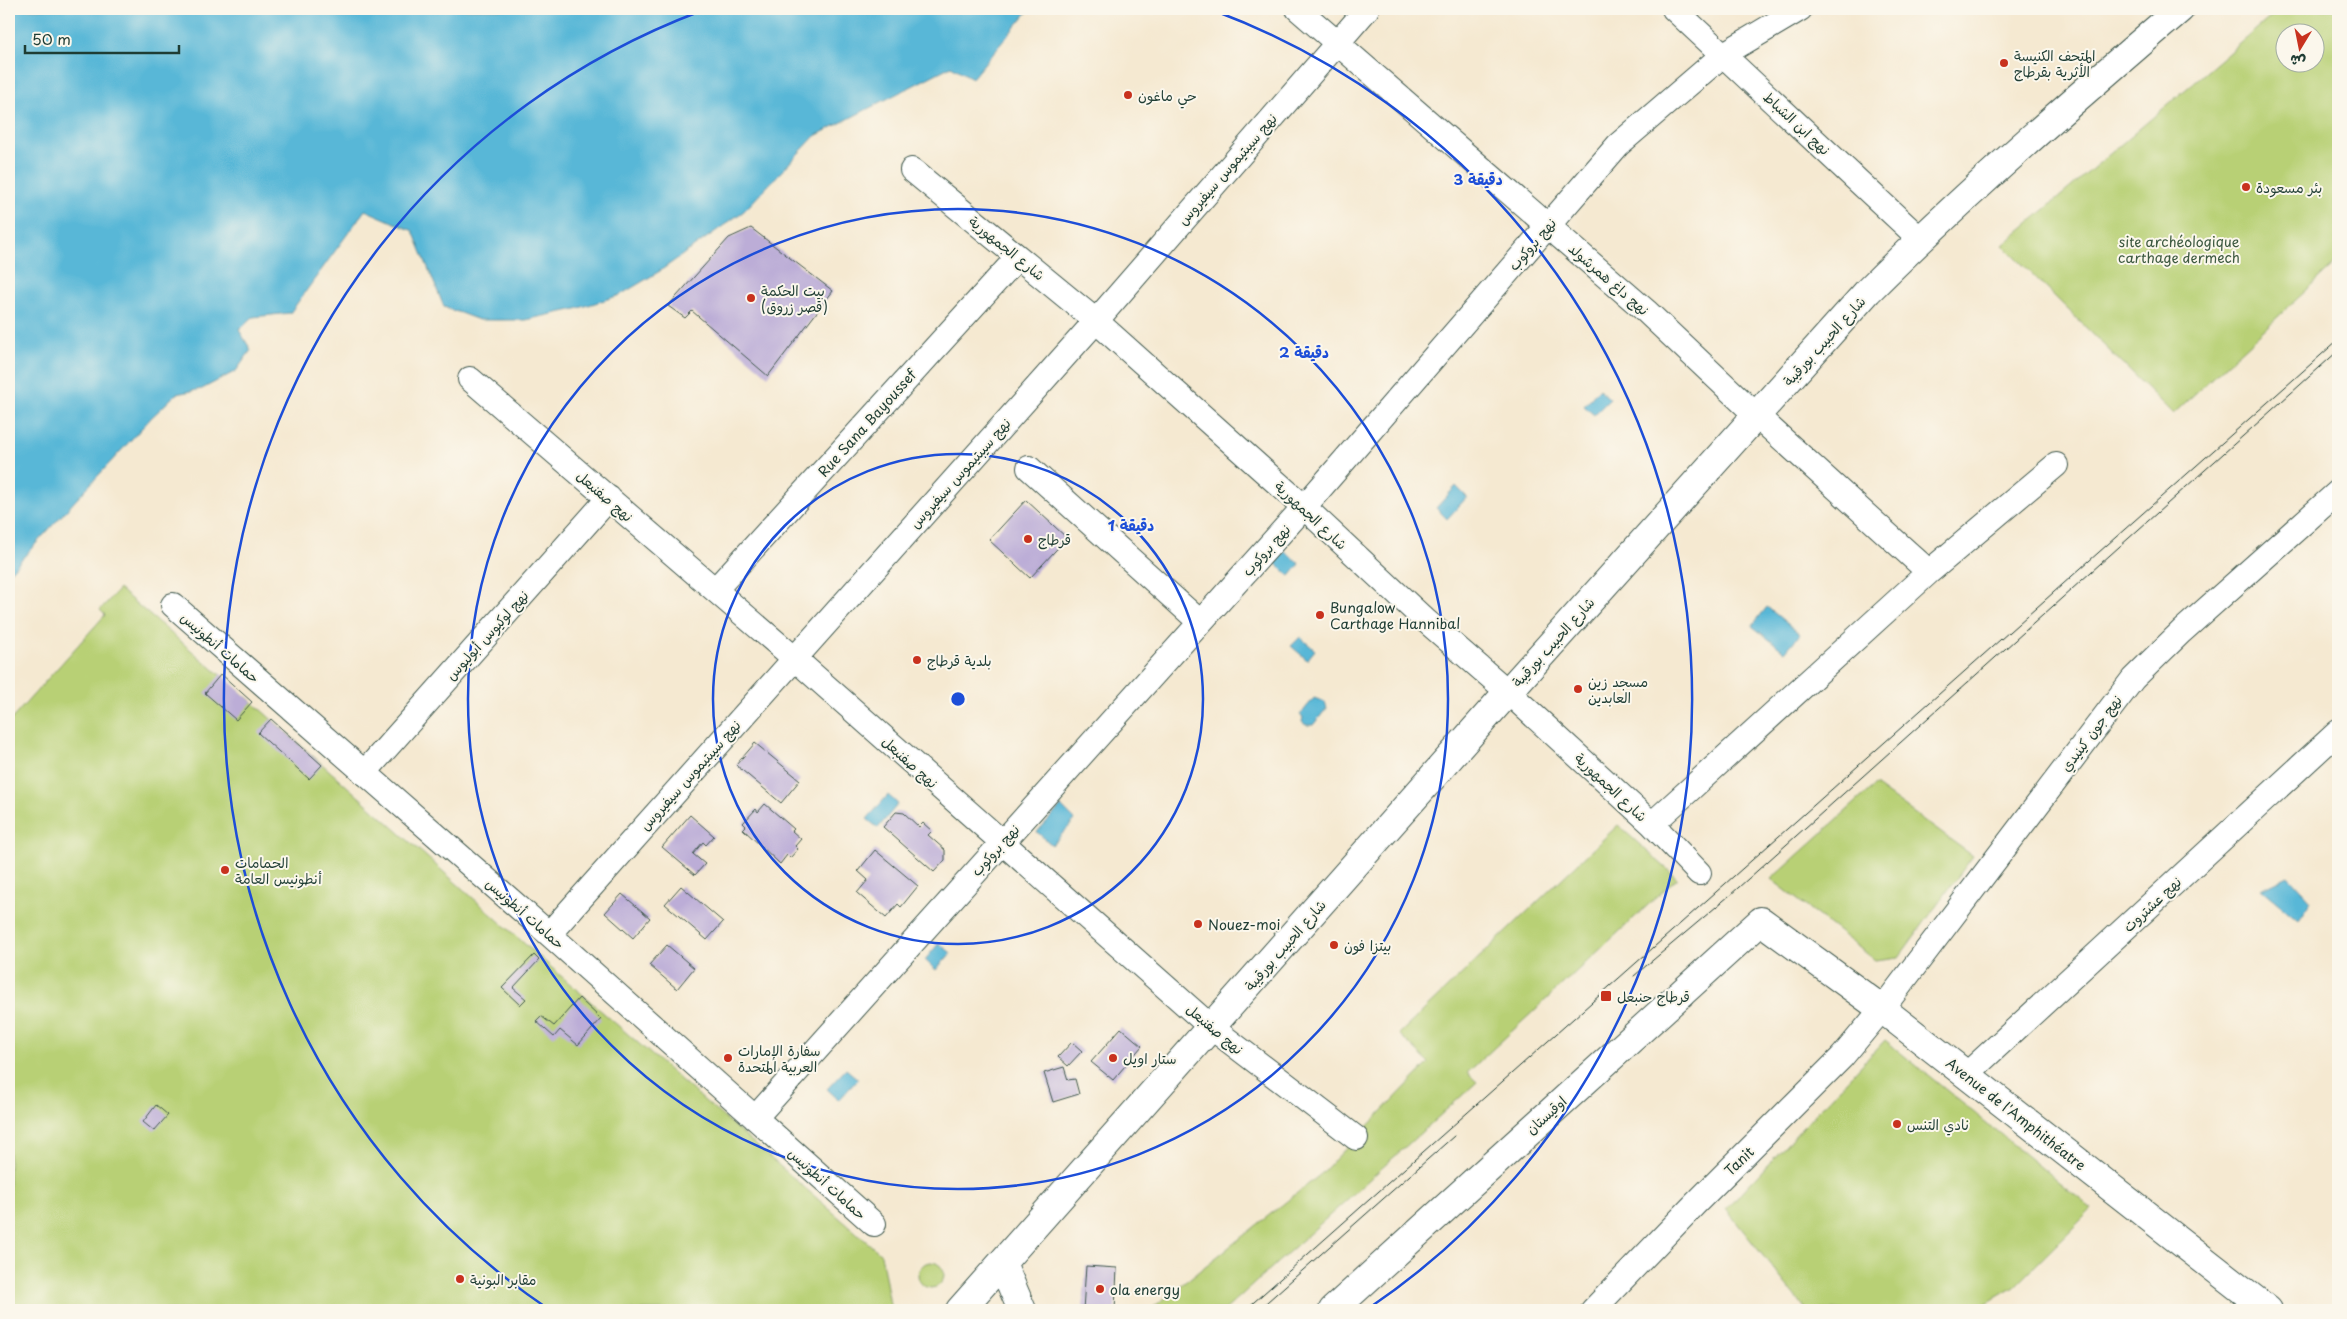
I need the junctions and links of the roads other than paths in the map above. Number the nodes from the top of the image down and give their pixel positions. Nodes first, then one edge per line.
1 (1298, 9) edge
2 (1367, 9) edge
3 (1674, 9) edge
4 (1800, 9) edge
5 (2180, 9) edge
6 (1336, 44) junction
7 (1724, 54) junction
8 (912, 170) dead end
9 (1548, 226) junction
10 (1920, 239) junction
11 (1018, 256) junction
12 (1096, 321) junction
13 (470, 379) dead end
14 (1757, 416) junction
15 (2056, 465) dead end
16 (1029, 468) dead end
17 (2338, 492) edge
18 (609, 498) junction
19 (1304, 507) junction
20 (1929, 572) junction
21 (715, 590) junction
22 (173, 605) dead end
23 (1200, 622) junction
24 (794, 658) junction
25 (1508, 692) junction
26 (2338, 732) edge
27 (364, 772) junction
28 (1652, 824) junction
29 (1001, 843) junction
30 (1699, 873) dead end
31 (1761, 921) joint
32 (549, 934) junction
33 (1882, 1009) junction
34 (1212, 1028) junction
35 (1966, 1075) junction
36 (755, 1118) junction
37 (1356, 1138) dead end
38 (874, 1224) dead end
39 (1002, 1263) junction
40 (960, 1310) edge
41 (1022, 1310) edge
42 (1333, 1310) edge
43 (1593, 1310) edge
44 (2268, 1310) edge

1 - 6 street, نهج داغ همرشولد
2 - 6 street, نهج سيبتيموس سيفيروس
3 - 7 street, نهج ابن الشباط
4 - 7 street, نهج بروكوب
5 - 10 main road, شارع الحبيب بورقيبة
6 - 9 street, نهج داغ همرشولد
6 - 12 street, نهج سيبتيموس سيفيروس
7 - 9 street, نهج بروكوب
7 - 10 street, نهج ابن الشباط
8 - 11 street, شارع الجمهورية
9 - 14 street, نهج داغ همرشولد
9 - 19 street, نهج بروكوب
10 - 14 main road, شارع الحبيب بورقيبة
11 - 12 street, شارع الجمهورية
11 - 21 street, Rue Sana Bayoussef
12 - 19 street, شارع الجمهورية
12 - 24 street, نهج سيبتيموس سيفيروس
13 - 18 street, نهج صفنبعل
14 - 20 street, نهج داغ همرشولد
14 - 25 main road, شارع الحبيب بورقيبة
15 - 20 street
16 - 23 street
17 - 33 street, نهج جون كينيدي
18 - 21 street, نهج صفنبعل
18 - 27 street, نهج لوكيوس أبوليوس
19 - 23 street, نهج بروكوب
19 - 25 street, شارع الجمهورية
20 - 28 street
21 - 24 street, نهج صفنبعل
22 - 27 street, حمامات أنطونيس
23 - 29 street, نهج بروكوب
24 - 29 street, نهج صفنبعل
24 - 32 street, نهج سيبتيموس سيفيروس
25 - 28 street, شارع الجمهورية
25 - 34 main road, شارع الحبيب بورقيبة
26 - 35 street, نهج عشتروت
27 - 32 street, حمامات أنطونيس
28 - 30 street, شارع الجمهورية
29 - 34 street, نهج صفنبعل
29 - 36 street, نهج بروكوب
31 - 33 main road, Avenue de l'Amphithéatre
31 - 42 main road, اوقيستان
32 - 36 street, حمامات أنطونيس
33 - 35 main road, Avenue de l'Amphithéatre
33 - 43 street, Tanit
34 - 37 street, نهج صفنبعل
34 - 39 main road, شارع الحبيب بورقيبة
35 - 44 main road, Avenue de l'Amphithéatre
36 - 38 street, حمامات أنطونيس
39 - 40 main road, شارع الحبيب بورقيبة
39 - 41 main road

